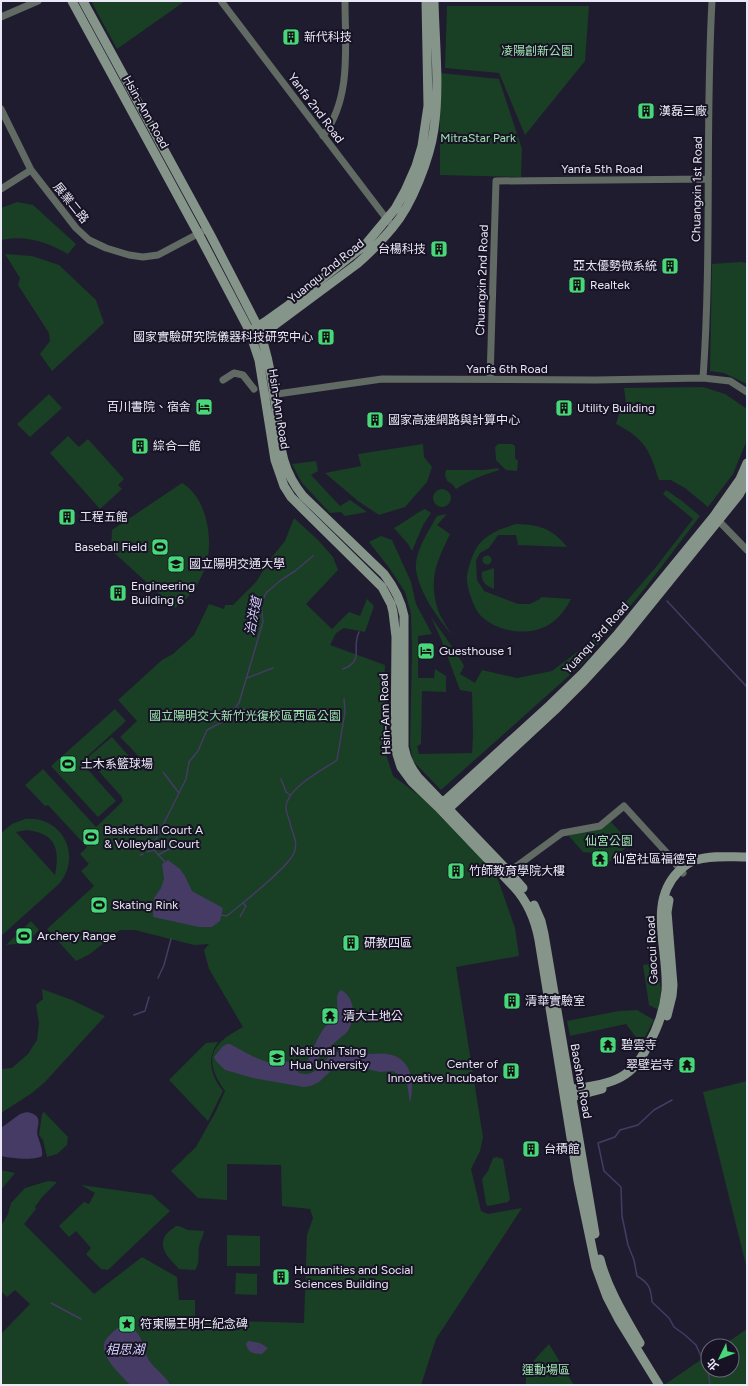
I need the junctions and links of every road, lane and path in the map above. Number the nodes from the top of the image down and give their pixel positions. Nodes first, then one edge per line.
1 (38, 1) edge
2 (72, 1) edge
3 (83, 1) edge
4 (221, 1) edge
5 (345, 1) edge
6 (426, 1) edge
7 (434, 1) edge
8 (712, 1) edge
9 (1, 17) edge
10 (1, 109) edge
11 (323, 136) junction
12 (31, 170) junction
13 (708, 179) junction
14 (496, 181) joint
15 (1, 189) edge
16 (386, 220) junction
17 (394, 226) junction
18 (207, 229) junction
19 (198, 233) junction
20 (254, 328) junction
21 (258, 338) junction
22 (703, 378) junction
23 (490, 379) junction
24 (223, 380) dead end
25 (254, 388) dead end
26 (747, 392) edge
27 (274, 395) junction
28 (264, 396) junction
29 (747, 463) edge
30 (747, 481) edge
31 (717, 518) junction
32 (747, 550) edge
33 (443, 807) junction
34 (747, 857) edge
35 (747, 862) edge
36 (682, 871) junction
37 (506, 874) junction
38 (567, 1094) junction
39 (599, 1266) junction
40 (659, 1385) edge
41 (665, 1385) edge

1 - 9 street
2 - 19 street, Hsin-Ann Road
3 - 18 street, Hsin-Ann Road
4 - 11 street, Yanfa 2nd Road
5 - 11 street
6 - 16 street, Yuanqu 2nd Road
7 - 17 street, Yuanqu 2nd Road
8 - 13 street, Chuangxin 1st Road
10 - 12 street, 展業二路
11 - 16 street, Yanfa 2nd Road
12 - 15 street
12 - 19 street, 展業二路
13 - 14 street, Yanfa 5th Road
13 - 22 street, Chuangxin 1st Road
14 - 23 street, Chuangxin 2nd Road
16 - 17 street, Yanfa 2nd Road
16 - 20 street, Yuanqu 2nd Road
17 - 21 street, Yuanqu 2nd Road
18 - 19 street, 展業二路
18 - 20 street, Hsin-Ann Road
19 - 20 street, Hsin-Ann Road
20 - 21 street, Hsin-Ann Road
21 - 27 street, Hsin-Ann Road
21 - 28 street, Hsin-Ann Road
22 - 23 street, Yanfa 6th Road
22 - 26 street, Yanfa 6th Road
23 - 27 street, Yanfa 6th Road
24 - 25 street
27 - 28 street, Yanfa 6th Road
27 - 33 street, Hsin-Ann Road
28 - 33 street, Hsin-Ann Road
29 - 31 street, Yuanqu 3rd Road
30 - 31 street, Yuanqu 3rd Road
31 - 32 street
31 - 33 street, Yuanqu 3rd Road
33 - 37 street, Baoshan Road
34 - 36 street, Gaocui Road
35 - 36 street
36 - 37 street
36 - 38 street, Gaocui Road
37 - 38 street, Baoshan Road
38 - 39 street, Baoshan Road
39 - 40 street, Baoshan Road
39 - 41 street, Baoshan Road

